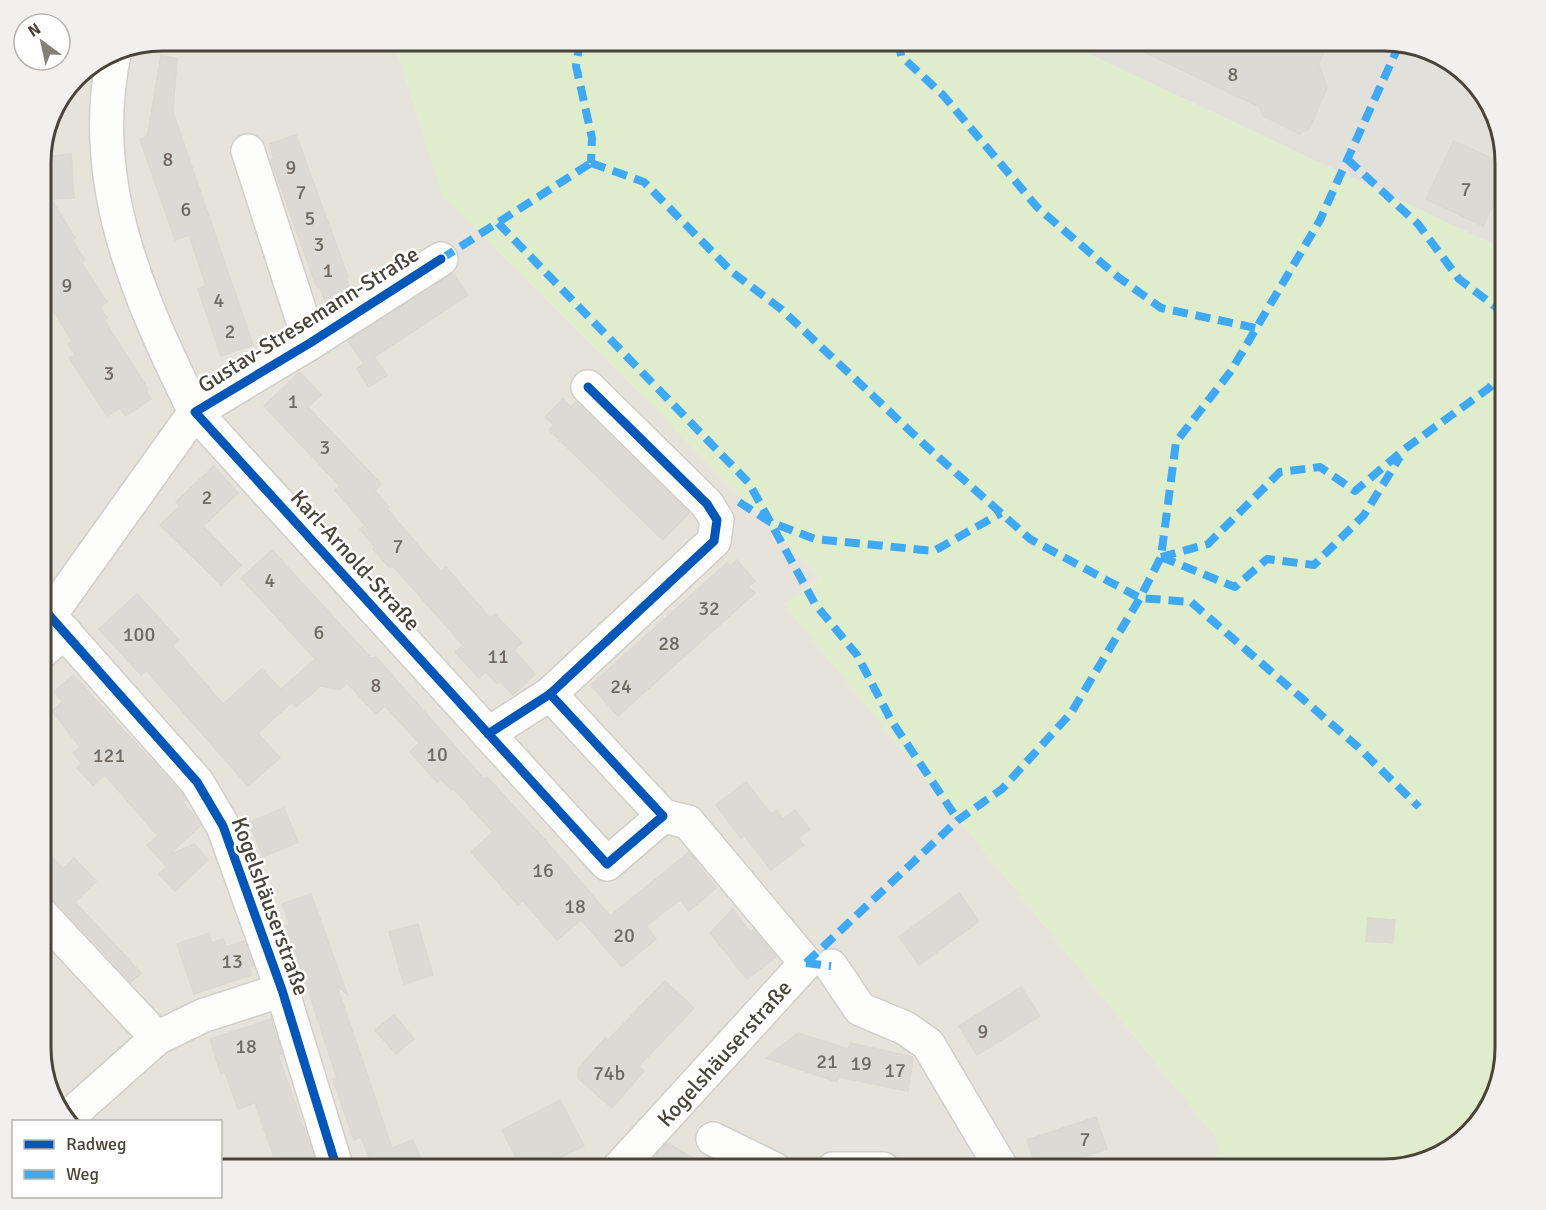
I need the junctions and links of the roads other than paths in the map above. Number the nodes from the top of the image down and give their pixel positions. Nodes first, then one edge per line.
1 (113, 62) edge
2 (248, 151) dead end
3 (441, 259) dead end
4 (310, 343) junction
5 (588, 387) dead end
6 (195, 412) junction
7 (51, 623) edge
8 (51, 628) edge
9 (550, 694) junction
10 (488, 734) junction
11 (663, 816) junction
12 (51, 925) edge
13 (818, 964) junction
14 (282, 990) junction
15 (157, 1038) junction
16 (72, 1113) edge
17 (713, 1139) dead end
18 (335, 1159) edge
19 (629, 1159) edge
20 (752, 1159) edge
21 (996, 1159) edge

1 - 6 street, Karl-Arnold-Straße
2 - 4 street, Gustav-Stresemann-Straße
3 - 4 street, Gustav-Stresemann-Straße
4 - 6 street, Gustav-Stresemann-Straße
5 - 9 street
6 - 7 street
6 - 10 street, Karl-Arnold-Straße
8 - 14 street, Kogelshäuserstraße
9 - 10 street
9 - 11 street
10 - 11 street, Karl-Arnold-Straße
11 - 13 street
12 - 15 street
13 - 19 street, Kogelshäuserstraße
13 - 21 street
14 - 15 street
14 - 18 street, Kogelshäuserstraße
15 - 16 street
17 - 20 street

